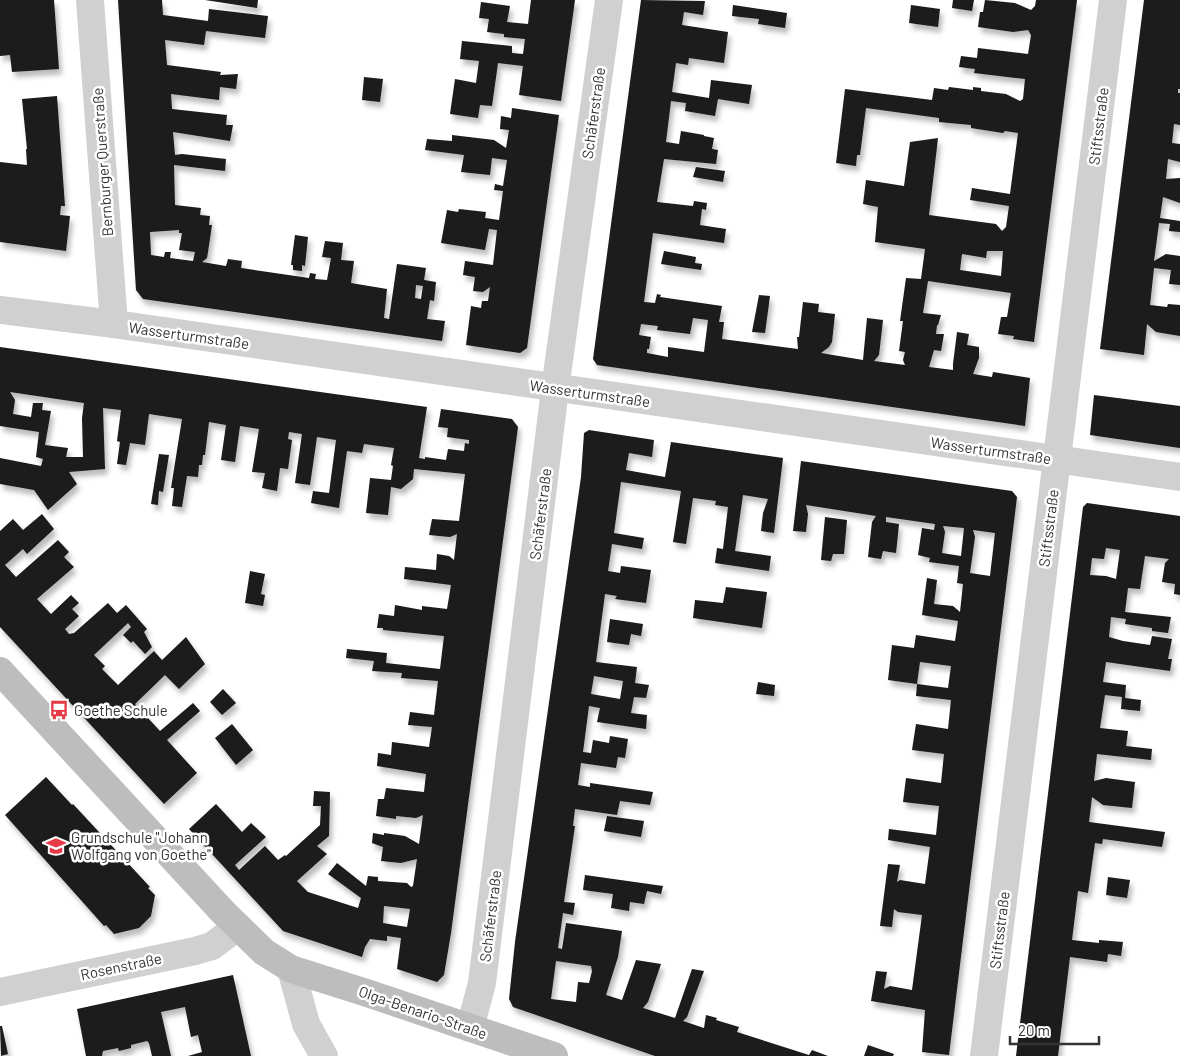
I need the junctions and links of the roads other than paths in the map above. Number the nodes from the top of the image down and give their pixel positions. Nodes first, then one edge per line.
1 (90, 0) edge
2 (609, 0) edge
3 (1113, 0) edge
4 (0, 310) edge
5 (114, 324) junction
6 (555, 389) junction
7 (1056, 459) junction
8 (1180, 477) edge
9 (0, 671) edge
10 (237, 927) junction
11 (291, 969) junction
12 (0, 992) edge
13 (470, 1028) junction
14 (324, 1056) edge
15 (554, 1056) edge
16 (984, 1056) edge

1 - 5 street, Bernburger Querstraße
2 - 6 street, Schäferstraße
3 - 7 street, Stiftsstraße
4 - 5 street, Wasserturmstraße
5 - 6 street, Wasserturmstraße
6 - 7 street, Wasserturmstraße
6 - 13 street, Schäferstraße
7 - 8 street, Wasserturmstraße
7 - 16 street, Stiftsstraße
9 - 10 street, Olga-Benario-Straße
10 - 11 street, Olga-Benario-Straße
10 - 12 street, Rosenstraße
11 - 13 street, Olga-Benario-Straße
11 - 14 street
13 - 15 street, Olga-Benario-Straße

